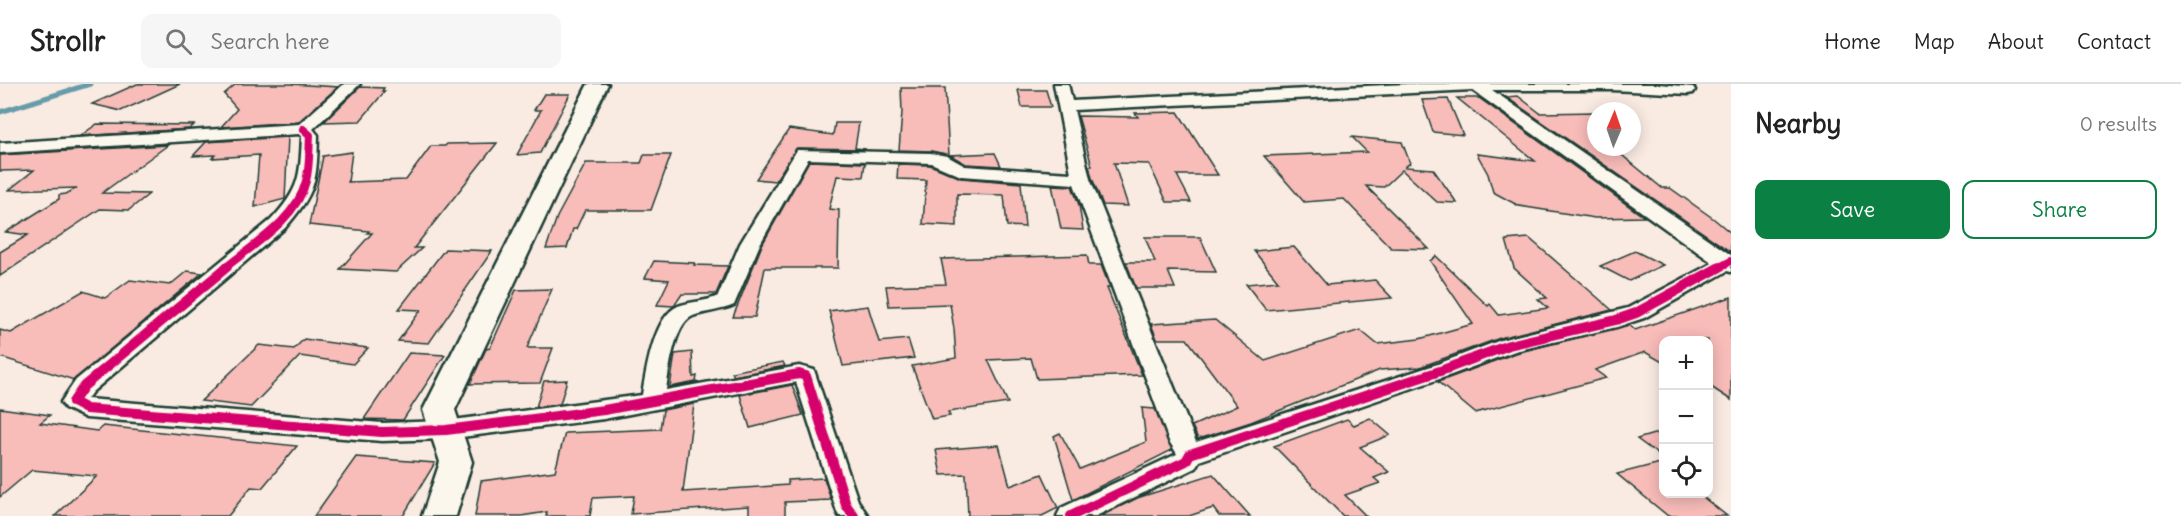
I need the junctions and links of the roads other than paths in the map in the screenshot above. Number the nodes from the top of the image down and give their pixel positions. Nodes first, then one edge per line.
1 (353, 84) edge
2 (598, 84) edge
3 (1061, 84) edge
4 (1474, 84) edge
5 (1611, 85) edge
6 (1688, 90) dead end
7 (1064, 106) junction
8 (303, 129) junction
9 (0, 148) edge
10 (1081, 179) junction
11 (1729, 263) edge
12 (653, 400) junction
13 (446, 430) junction
14 (1190, 454) junction
15 (439, 516) edge
16 (854, 516) edge
17 (1071, 516) edge

1 - 8 street
2 - 13 street
3 - 7 street
4 - 5 street
4 - 7 street
4 - 11 street
5 - 6 street
7 - 10 street
8 - 9 street
8 - 13 street
10 - 12 street
10 - 14 street
11 - 14 street
12 - 13 street
12 - 16 street
13 - 15 street
14 - 17 street

